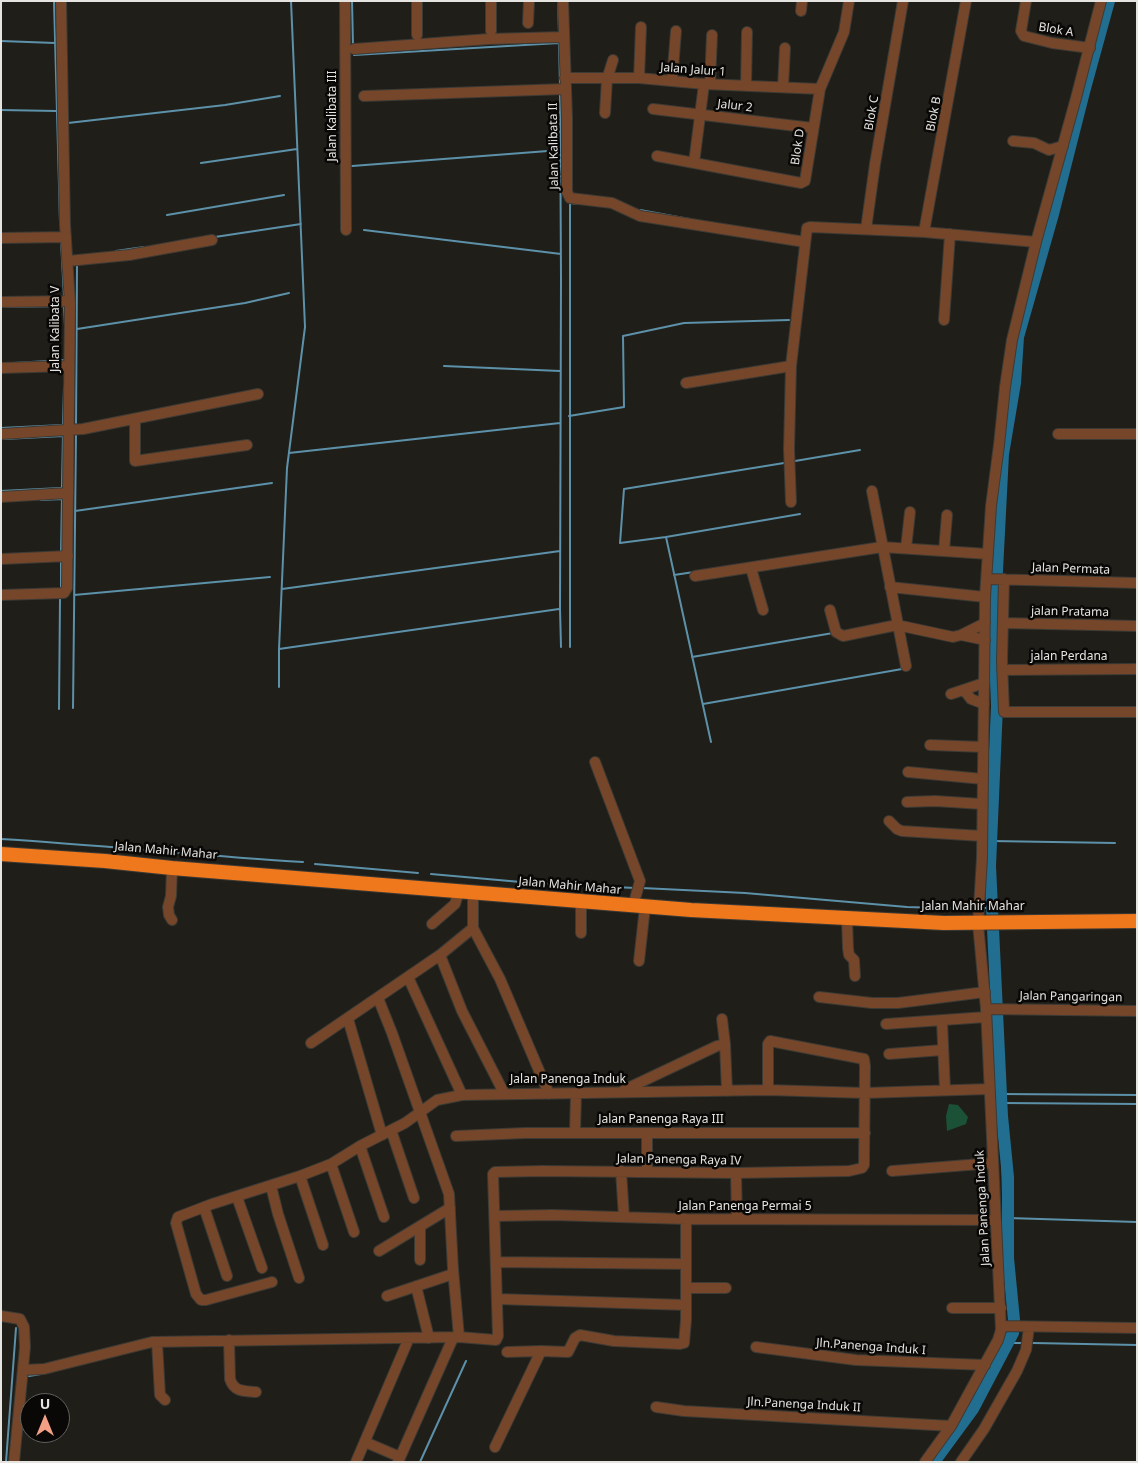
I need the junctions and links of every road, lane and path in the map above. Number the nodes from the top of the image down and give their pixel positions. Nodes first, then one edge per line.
1 (61, 1) edge
2 (345, 1) edge
3 (417, 1) edge
4 (491, 1) edge
5 (529, 1) edge
6 (563, 1) edge
7 (849, 1) edge
8 (903, 1) edge
9 (966, 1) edge
10 (1026, 1) edge
11 (1101, 1) edge
12 (528, 23) dead end
13 (641, 27) dead end
14 (491, 31) dead end
15 (676, 31) dead end
16 (747, 32) dead end
17 (416, 35) dead end
18 (712, 35) dead end
19 (564, 36) junction
20 (785, 48) dead end
21 (1090, 48) junction
22 (354, 49) dead end
23 (613, 60) dead end
24 (639, 78) junction
25 (607, 79) junction
26 (672, 81) junction
27 (565, 84) junction
28 (707, 84) junction
29 (746, 86) junction
30 (783, 87) junction
31 (820, 88) junction
32 (364, 96) dead end
33 (654, 109) dead end
34 (605, 113) dead end
35 (700, 114) junction
36 (813, 128) junction
37 (1013, 141) dead end
38 (1063, 146) junction
39 (657, 156) dead end
40 (694, 163) junction
41 (866, 229) junction
42 (346, 230) dead end
43 (924, 232) junction
44 (950, 234) junction
45 (66, 237) junction
46 (1, 238) edge
47 (212, 240) dead end
48 (805, 242) junction
49 (1036, 242) junction
50 (68, 261) junction
51 (69, 301) junction
52 (1, 302) edge
53 (944, 320) dead end
54 (68, 366) junction
55 (791, 366) junction
56 (1, 368) edge
57 (686, 383) dead end
58 (258, 394) dead end
59 (136, 419) junction
60 (73, 430) junction
61 (1, 434) edge
62 (1058, 434) dead end
63 (1137, 434) edge
64 (247, 445) dead end
65 (872, 491) dead end
66 (68, 493) junction
67 (1, 497) edge
68 (791, 502) dead end
69 (910, 512) dead end
70 (947, 515) dead end
71 (882, 547) junction
72 (906, 548) junction
73 (944, 551) junction
74 (988, 554) junction
75 (68, 556) junction
76 (1, 560) edge
77 (750, 568) junction
78 (695, 576) dead end
79 (996, 579) junction
80 (1137, 583) edge
81 (890, 587) junction
82 (1, 595) edge
83 (986, 596) junction
84 (762, 610) dead end
85 (830, 610) dead end
86 (985, 623) junction
87 (1003, 623) junction
88 (898, 625) junction
89 (1137, 626) edge
90 (962, 635) junction
91 (985, 640) junction
92 (906, 666) dead end
93 (1137, 669) edge
94 (1002, 670) junction
95 (984, 683) junction
96 (964, 690) junction
97 (951, 694) dead end
98 (984, 704) junction
99 (1137, 712) edge
100 (930, 745) dead end
101 (983, 748) junction
102 (595, 762) dead end
103 (908, 772) dead end
104 (982, 779) junction
105 (907, 802) dead end
106 (982, 804) junction
107 (889, 821) dead end
108 (982, 836) junction
109 (1, 854) edge
110 (172, 868) junction
111 (466, 891) junction
112 (581, 902) junction
113 (639, 907) junction
114 (848, 919) junction
115 (172, 920) dead end
116 (1137, 921) edge
117 (432, 924) dead end
118 (981, 924) junction
119 (473, 928) junction
120 (581, 933) dead end
121 (440, 955) junction
122 (639, 961) dead end
123 (855, 976) dead end
124 (408, 977) junction
125 (985, 992) junction
126 (819, 997) dead end
127 (378, 998) junction
128 (1137, 1010) edge
129 (988, 1011) junction
130 (348, 1019) junction
131 (722, 1020) dead end
132 (942, 1021) junction
133 (886, 1024) dead end
134 (311, 1044) dead end
135 (725, 1044) junction
136 (943, 1050) junction
137 (889, 1054) dead end
138 (989, 1089) junction
139 (768, 1090) junction
140 (945, 1090) junction
141 (727, 1091) junction
142 (620, 1092) junction
143 (504, 1093) junction
144 (865, 1093) junction
145 (549, 1094) junction
146 (576, 1094) junction
147 (462, 1095) junction
148 (420, 1112) junction
149 (575, 1132) junction
150 (386, 1133) junction
151 (865, 1133) junction
152 (647, 1134) junction
153 (456, 1136) dead end
154 (360, 1146) junction
155 (331, 1164) junction
156 (993, 1164) junction
157 (621, 1171) junction
158 (892, 1171) dead end
159 (647, 1172) junction
160 (736, 1173) junction
161 (300, 1176) junction
162 (271, 1186) junction
163 (237, 1197) junction
164 (414, 1198) dead end
165 (204, 1207) junction
166 (450, 1208) junction
167 (495, 1216) junction
168 (384, 1217) dead end
169 (624, 1217) junction
170 (686, 1219) junction
171 (738, 1219) junction
172 (996, 1220) junction
173 (420, 1227) junction
174 (354, 1232) dead end
175 (323, 1245) dead end
176 (379, 1251) dead end
177 (420, 1260) dead end
178 (496, 1262) junction
179 (685, 1264) junction
180 (262, 1268) dead end
181 (453, 1274) junction
182 (226, 1276) dead end
183 (299, 1278) dead end
184 (272, 1282) dead end
185 (416, 1286) junction
186 (686, 1288) junction
187 (726, 1288) dead end
188 (387, 1296) dead end
189 (497, 1299) junction
190 (686, 1305) junction
191 (952, 1308) dead end
192 (1001, 1308) junction
193 (1, 1316) edge
194 (1004, 1326) junction
195 (1029, 1327) junction
196 (1137, 1328) edge
197 (409, 1338) junction
198 (429, 1338) junction
199 (456, 1338) junction
200 (229, 1340) junction
201 (157, 1342) junction
202 (756, 1347) dead end
203 (541, 1351) junction
204 (507, 1352) dead end
205 (985, 1365) junction
206 (24, 1370) junction
207 (256, 1392) dead end
208 (165, 1400) dead end
209 (656, 1407) dead end
210 (951, 1426) junction
211 (365, 1442) junction
212 (495, 1447) dead end
213 (399, 1460) edge
214 (14, 1462) edge
215 (356, 1462) edge
216 (925, 1462) edge
217 (960, 1462) edge

1 - 45 street, Jalan Kalibata V
2 - 42 street, Jalan Kalibata III
3 - 17 street
4 - 14 street
5 - 12 street
6 - 19 street, Jalan Kalibata II
7 - 31 street, Blok D
8 - 41 street, Blok C
9 - 43 street, Blok B
10 - 21 street, Blok A
11 - 21 street
13 - 24 street
15 - 26 street
16 - 29 street
18 - 28 street
19 - 22 street
19 - 27 street, Jalan Kalibata II
20 - 30 street
21 - 38 street
23 - 25 street
24 - 25 street, Jalan Jalur 1
24 - 26 street, Jalan Jalur 1
25 - 27 street, Jalan Jalur 1
25 - 34 street
26 - 28 street, Jalan Jalur 1
27 - 32 street, Jalan Jalur 1
27 - 48 street, Jalan Kalibata II
28 - 29 street, Jalan Jalur 1
28 - 35 street
29 - 30 street, Jalan Jalur 1
30 - 31 street, Jalan Jalur 1
31 - 36 street, Blok D
33 - 35 street, Jalur 2
35 - 36 street, Jalur 2
35 - 40 street
36 - 40 street, Blok D
37 - 38 street
38 - 49 street
39 - 40 street, Blok D
41 - 43 street
41 - 48 street
43 - 44 street
44 - 49 street
44 - 53 street
45 - 46 street
45 - 50 street, Jalan Kalibata V
47 - 50 street
48 - 55 street
49 - 74 street
50 - 51 street, Jalan Kalibata V
51 - 52 street
51 - 54 street, Jalan Kalibata V
54 - 56 street
54 - 60 street, Jalan Kalibata V
55 - 57 street
55 - 68 street
58 - 59 street
59 - 60 street
59 - 64 street
60 - 61 street
60 - 66 street, Jalan Kalibata V
62 - 63 street
65 - 71 street
66 - 67 street
66 - 75 street, Jalan Kalibata V
69 - 72 street
70 - 73 street
71 - 72 street
71 - 77 street
71 - 81 street
72 - 73 street
73 - 74 street
74 - 79 street
75 - 76 street
75 - 82 street, Jalan Kalibata V
77 - 78 street
77 - 84 street
79 - 80 street, Jalan Permata
79 - 83 street, Jalan Panenga Induk
79 - 87 street
81 - 83 street
81 - 88 street
83 - 86 street, Jalan Panenga Induk
85 - 88 street
86 - 90 street
86 - 91 street, Jalan Panenga Induk
87 - 89 street, jalan Pratama
87 - 94 street
88 - 90 street
88 - 92 street
90 - 91 street
91 - 95 street, Jalan Panenga Induk
93 - 94 street, jalan Perdana
94 - 99 street
95 - 96 street
95 - 98 street, Jalan Panenga Induk
96 - 97 street
96 - 98 street
98 - 101 street, Jalan Panenga Induk
100 - 101 street
101 - 104 street, Jalan Panenga Induk
102 - 113 street
103 - 104 street
104 - 106 street, Jalan Panenga Induk
105 - 106 street
106 - 108 street, Jalan Panenga Induk
107 - 108 street
108 - 118 street, Jalan Panenga Induk
109 - 110 highway, Jalan Mahir Mahar
110 - 111 highway, Jalan Mahir Mahar
110 - 115 street
111 - 112 highway, Jalan Mahir Mahar
111 - 117 street
111 - 119 street
112 - 113 highway, Jalan Mahir Mahar
112 - 120 street
113 - 114 highway, Jalan Mahir Mahar
113 - 122 street
114 - 118 highway, Jalan Mahir Mahar
114 - 123 street
116 - 118 highway, Jalan Mahir Mahar
118 - 125 street, Jalan Panenga Induk
119 - 121 street
119 - 145 street
121 - 124 street
121 - 143 street
124 - 127 street
124 - 147 street
125 - 126 street
125 - 129 street, Jalan Panenga Induk
127 - 130 street
127 - 148 street
128 - 129 street, Jalan Pangaringan
129 - 132 street, Jalan Pangaringan
129 - 138 street, Jalan Panenga Induk
130 - 134 street
130 - 150 street
131 - 135 street
132 - 133 street, Jalan Pangaringan
132 - 136 street
135 - 141 street
135 - 142 street
136 - 137 street
136 - 140 street
138 - 140 street, Jalan Panenga Induk
138 - 156 street, Jalan Panenga Induk
139 - 141 street, Jalan Panenga Induk
139 - 144 street, Jalan Panenga Induk
139 - 144 street
140 - 144 street, Jalan Panenga Induk
141 - 142 street, Jalan Panenga Induk
142 - 146 street, Jalan Panenga Induk
143 - 145 street, Jalan Panenga Induk
143 - 147 street, Jalan Panenga Induk
144 - 151 street
145 - 146 street, Jalan Panenga Induk
146 - 149 street
147 - 148 street, Jalan Panenga Induk
148 - 150 street, Jalan Panenga Induk
148 - 166 street
149 - 152 street, Jalan Panenga Raya III
149 - 153 street, Jalan Panenga Raya III
150 - 154 street, Jalan Panenga Induk
150 - 164 street
151 - 152 street, Jalan Panenga Raya III
151 - 160 street, Jalan Panenga Raya IV
152 - 159 street
154 - 155 street, Jalan Panenga Induk
154 - 168 street
155 - 161 street, Jalan Panenga Induk
155 - 174 street
156 - 158 street
156 - 172 street, Jalan Panenga Induk
157 - 159 street, Jalan Panenga Raya IV
157 - 167 street, Jalan Panenga Raya IV
157 - 169 street
159 - 160 street, Jalan Panenga Raya IV
160 - 171 street
161 - 162 street, Jalan Panenga Induk
161 - 175 street
162 - 163 street, Jalan Panenga Induk
162 - 183 street
163 - 165 street, Jalan Panenga Induk
163 - 180 street
165 - 182 street
165 - 184 street, Jalan Panenga Induk
166 - 173 street
166 - 181 street
167 - 169 street, Jalan Panenga Permai 5
167 - 178 street
169 - 170 street, Jalan Panenga Permai 5
170 - 171 street, Jalan Panenga Permai 5
170 - 179 street
171 - 172 street, Jalan Panenga Permai 5
172 - 192 street, Jalan Panenga Induk
173 - 176 street
173 - 177 street
178 - 179 street
178 - 189 street
179 - 186 street
181 - 185 street
181 - 199 street
185 - 188 street
185 - 198 street
186 - 187 street
186 - 190 street
189 - 190 street
189 - 199 street
190 - 203 street
191 - 192 street
192 - 194 street, Jalan Panenga Induk
193 - 206 street
194 - 195 street
194 - 205 street
195 - 196 street
195 - 217 street
197 - 198 street
197 - 200 street
197 - 211 street
198 - 199 street
199 - 213 street
200 - 201 street
200 - 207 street
201 - 206 street
201 - 208 street
202 - 205 street, Jln.Panenga Induk I
203 - 204 street
203 - 212 street
205 - 210 street
206 - 214 street
209 - 210 street, Jln.Panenga Induk II
210 - 216 street
211 - 213 street
211 - 215 street

